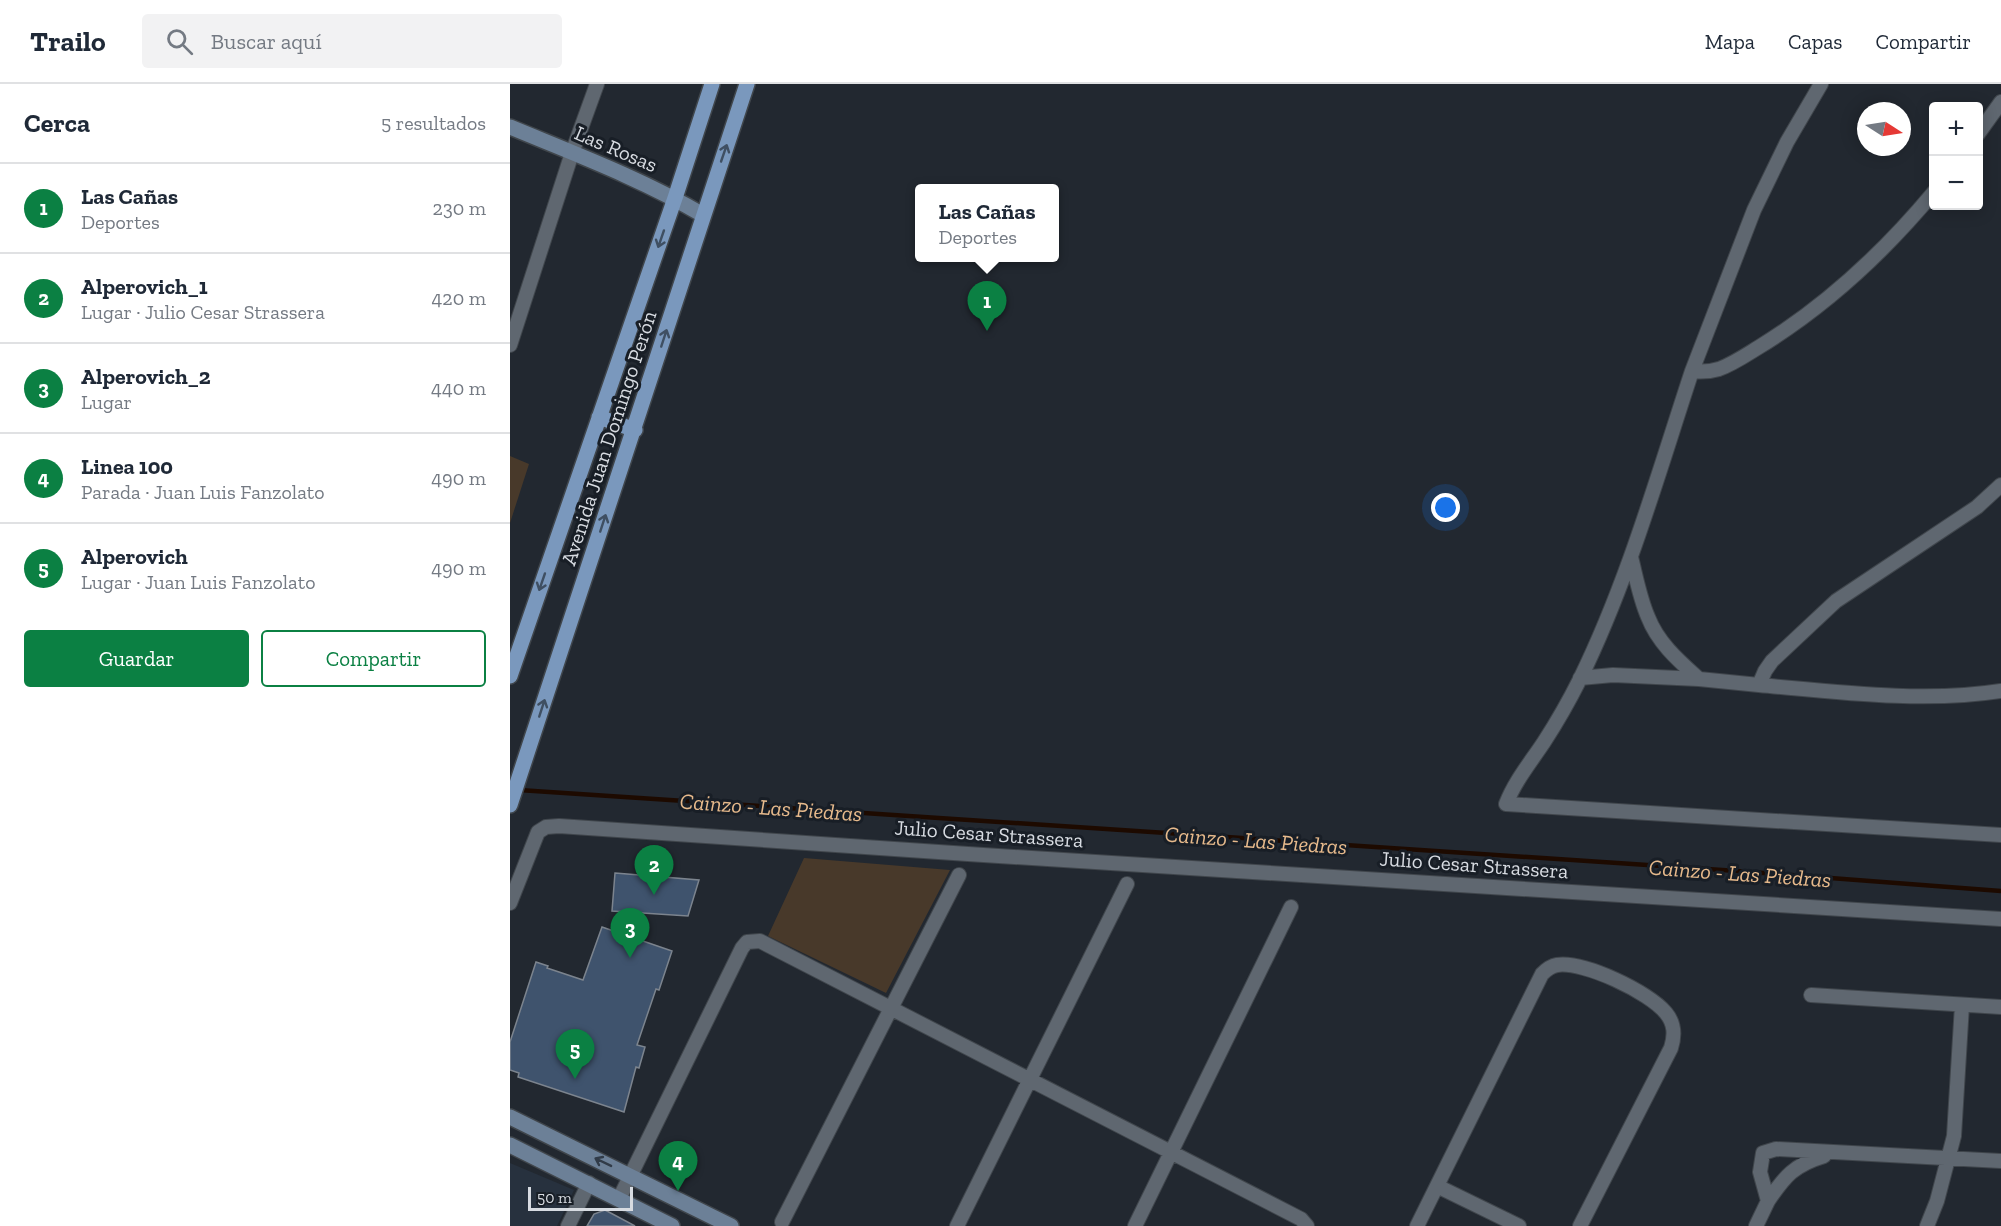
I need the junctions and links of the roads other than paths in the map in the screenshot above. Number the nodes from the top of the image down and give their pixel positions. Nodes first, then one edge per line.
1 (597, 84) edge
2 (712, 84) edge
3 (747, 84) edge
4 (1821, 84) edge
5 (2001, 102) edge
6 (510, 126) edge
7 (1983, 127) edge
8 (572, 153) junction
9 (675, 198) junction
10 (1929, 198) edge
11 (703, 215) junction
12 (510, 345) edge
13 (1692, 371) junction
14 (599, 417) junction
15 (635, 430) junction
16 (2001, 485) edge
17 (1631, 558) junction
18 (510, 676) edge
19 (1580, 678) junction
20 (1699, 679) junction
21 (1760, 685) junction
22 (2001, 691) edge
23 (510, 805) edge
24 (2001, 835) edge
25 (959, 875) dead end
26 (1127, 884) dead end
27 (510, 903) edge
28 (1291, 908) dead end
29 (2001, 919) edge
30 (1811, 995) dead end
31 (1962, 1005) junction
32 (2001, 1007) edge
33 (891, 1009) junction
34 (1029, 1080) junction
35 (510, 1117) edge
36 (510, 1145) edge
37 (1170, 1153) junction
38 (1832, 1154) junction
39 (1950, 1158) junction
40 (2001, 1161) edge
41 (630, 1175) junction
42 (589, 1184) junction
43 (1437, 1186) junction
44 (619, 1199) junction
45 (1768, 1201) junction
46 (782, 1222) dead end
47 (568, 1226) edge
48 (672, 1226) edge
49 (731, 1226) edge
50 (957, 1226) edge
51 (1135, 1226) edge
52 (1307, 1226) edge
53 (1417, 1226) edge
54 (1519, 1226) edge
55 (1580, 1226) edge
56 (1756, 1226) edge
57 (1927, 1226) edge

1 - 8 street
2 - 9 main road, Avenida Juan Domingo Perón
11 -> 3 main road, Avenida Juan Domingo Perón
4 - 13 street
5 - 7 street
6 - 8 street, Las Rosas
8 - 9 street, Las Rosas
8 - 12 street
9 - 11 street, Las Rosas
9 -> 14 main road, Avenida Juan Domingo Perón
10 - 13 street
15 -> 11 main road, Avenida Juan Domingo Perón
13 - 17 street
14 - 15 main road
14 -> 18 main road, Avenida Juan Domingo Perón
23 -> 15 main road, Avenida Juan Domingo Perón
16 - 21 street
17 - 19 street
17 - 20 street
19 - 20 street
19 - 24 street
20 - 21 street
21 - 22 street
25 - 33 street
26 - 34 street
27 - 29 street, Julio Cesar Strassera
28 - 37 street
30 - 31 street
31 - 32 street
31 - 39 street
33 - 34 street
33 - 41 street
33 - 46 street
34 - 37 street
34 - 50 street
41 -> 35 street
36 - 42 street
37 - 51 street
37 - 52 street
38 - 39 street
38 - 45 street
38 - 45 street
39 - 40 street
39 - 57 street
41 - 44 street
41 - 49 street
42 - 44 street
42 - 47 street
43 - 53 street
43 - 54 street
43 - 55 street
44 - 48 street
45 - 56 street

